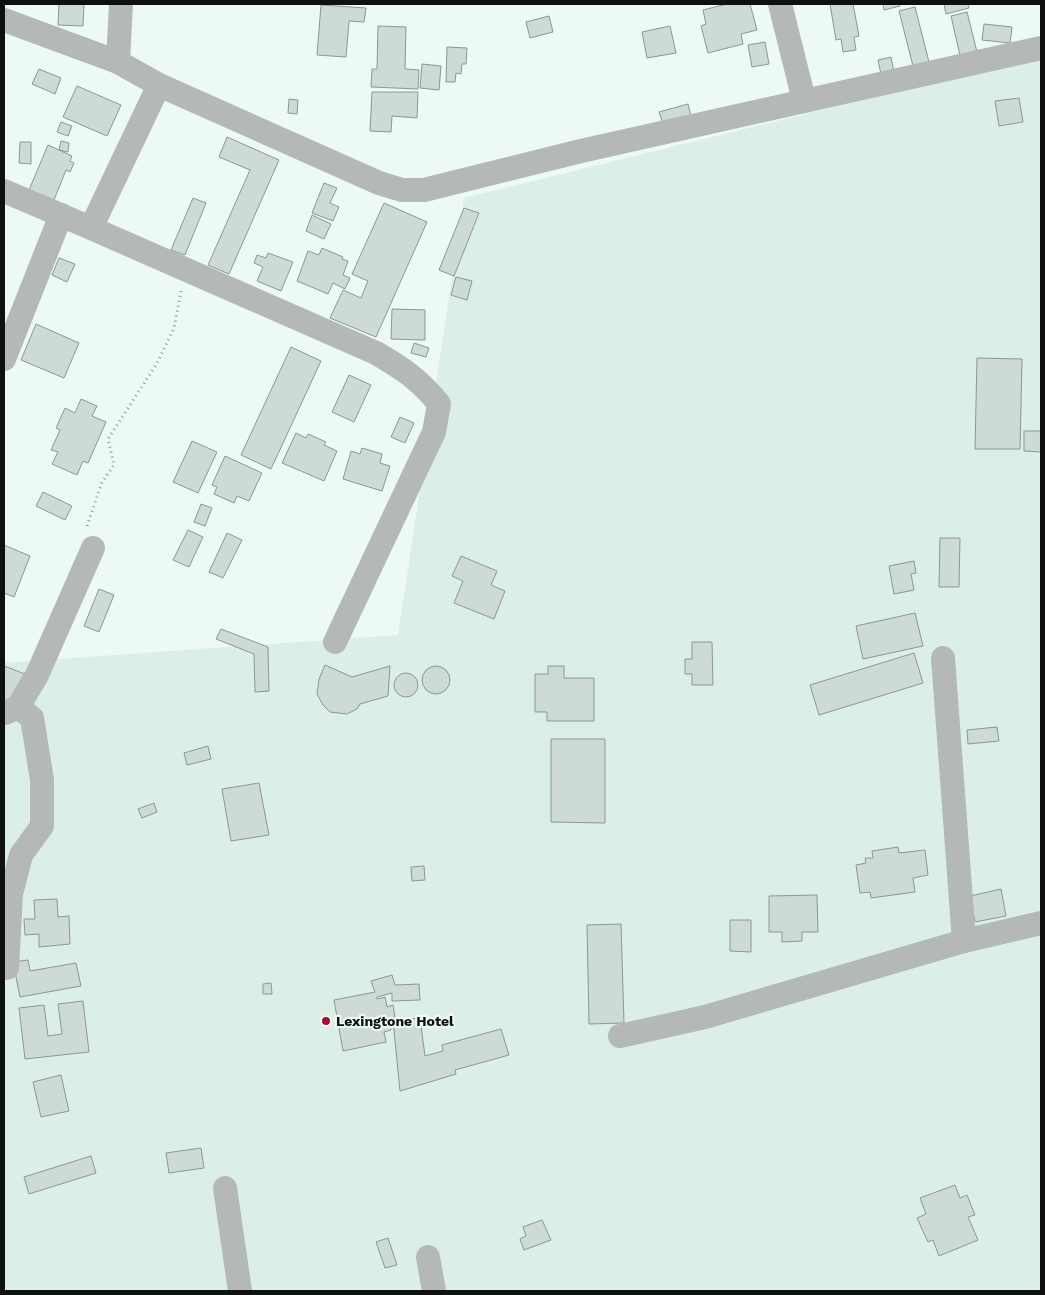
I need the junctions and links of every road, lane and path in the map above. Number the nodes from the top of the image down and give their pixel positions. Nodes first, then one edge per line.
1 (121, 4) edge
2 (780, 4) edge
3 (4, 20) edge
4 (1041, 48) edge
5 (118, 62) junction
6 (159, 85) junction
7 (804, 100) junction
8 (4, 191) edge
9 (61, 215) junction
10 (91, 228) junction
11 (183, 268) junction
12 (4, 359) edge
13 (89, 541) joint
14 (335, 642) dead end
15 (943, 658) dead end
16 (11, 710) edge
17 (1041, 923) edge
18 (964, 941) junction
19 (7, 968) dead end
20 (620, 1036) dead end
21 (225, 1188) dead end
22 (428, 1257) dead end
23 (240, 1291) edge
24 (434, 1291) edge

1 - 5 street
2 - 7 street
3 - 5 street
4 - 7 street
5 - 6 street
6 - 7 street
6 - 10 street
8 - 9 street
9 - 10 street
9 - 12 street
10 - 11 street
11 - 13 path
11 - 14 street
13 - 16 street
15 - 18 street
16 - 19 street
17 - 18 street
18 - 20 street
21 - 23 street
22 - 24 street

